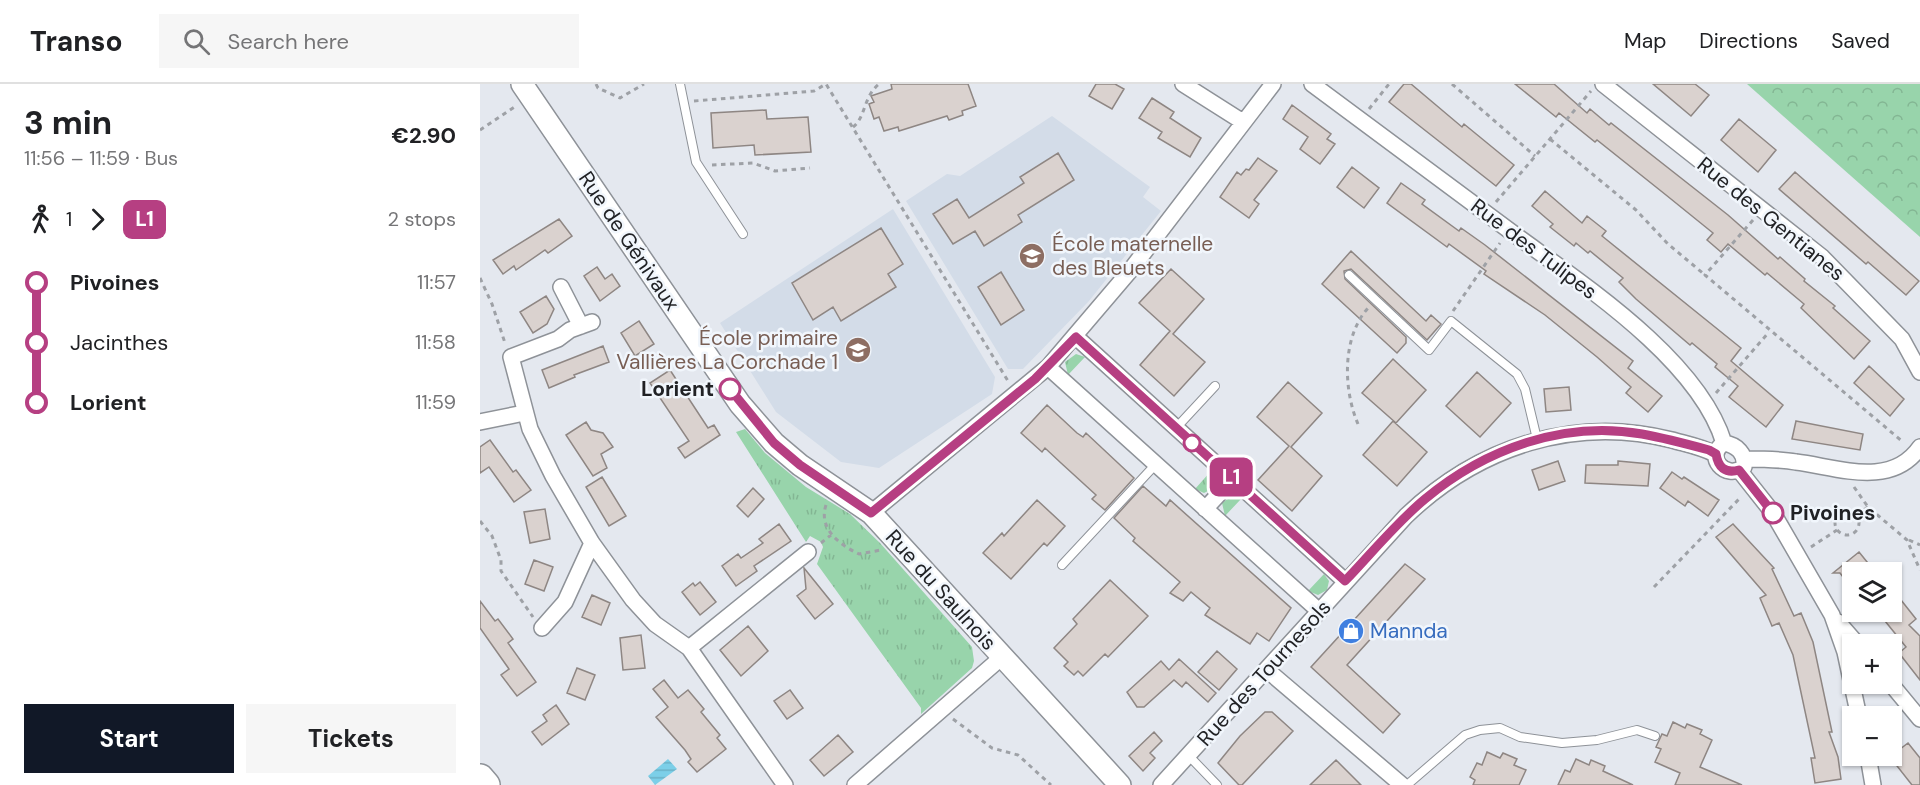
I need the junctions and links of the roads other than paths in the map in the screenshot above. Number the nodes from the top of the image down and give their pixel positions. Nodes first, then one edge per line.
1 (522, 84) edge
2 (680, 84) edge
3 (1183, 84) edge
4 (1273, 84) edge
5 (1312, 84) edge
6 (1603, 84) edge
7 (1243, 122) junction
8 (743, 234) dead end
9 (1349, 275) dead end
10 (561, 287) dead end
11 (1076, 337) junction
12 (1048, 367) junction
13 (1920, 372) edge
14 (1215, 386) dead end
15 (524, 413) junction
16 (480, 422) edge
17 (1176, 428) junction
18 (1537, 439) junction
19 (1720, 448) junction
20 (1918, 450) edge
21 (1156, 464) junction
22 (1742, 465) junction
23 (1233, 479) junction
24 (1205, 509) junction
25 (871, 513) junction
26 (592, 543) junction
27 (808, 552) dead end
28 (1062, 566) dead end
29 (1345, 581) junction
30 (1319, 611) junction
31 (1832, 615) junction
32 (542, 628) road end
33 (1848, 634) edge
34 (689, 648) junction
35 (1002, 657) junction
36 (1267, 670) junction
37 (1899, 694) edge
38 (1857, 706) edge
39 (1920, 719) edge
40 (1655, 736) dead end
41 (1189, 756) junction
42 (1869, 766) edge
43 (480, 778) edge
44 (1401, 784) edge
45 (486, 785) edge
46 (786, 785) edge
47 (855, 785) edge
48 (1120, 785) edge
49 (1161, 785) edge
50 (1217, 785) edge
51 (1872, 785) edge

1 - 25 street, Rue de Génivaux
2 - 8 lane
3 - 7 street
4 - 7 street, Rue du Saulnois
5 - 19 street, Rue des Tulipes
6 - 13 street, Rue des Gentianes
7 - 11 street, Rue du Saulnois
9 - 18 lane
10 - 15 street
11 - 12 street, Rue du Saulnois
11 - 17 street
12 - 21 street
12 - 25 street, Rue du Saulnois
14 - 17 lane
15 - 16 street
15 - 26 street
17 - 23 street
18 - 19 street, Rue des Tournesols
18 - 29 street, Rue des Tournesols
19 - 22 street
19 - 22 street
20 - 22 street
21 - 24 street
21 - 28 lane
22 - 31 street
23 - 24 street
23 - 29 street
24 - 30 street
25 - 35 street, Rue du Saulnois
26 - 32 street
26 - 34 street
27 - 34 street
29 - 30 street, Rue des Tournesols
30 - 36 street, Rue des Tournesols
31 - 33 street
31 - 38 street
34 - 46 street
35 - 47 street
35 - 48 street, Rue du Saulnois
36 - 41 street, Rue des Tournesols
36 - 44 street
37 - 39 street
40 - 44 lane
41 - 49 street, Rue des Tournesols
41 - 50 lane
42 - 51 street
43 - 45 highway

